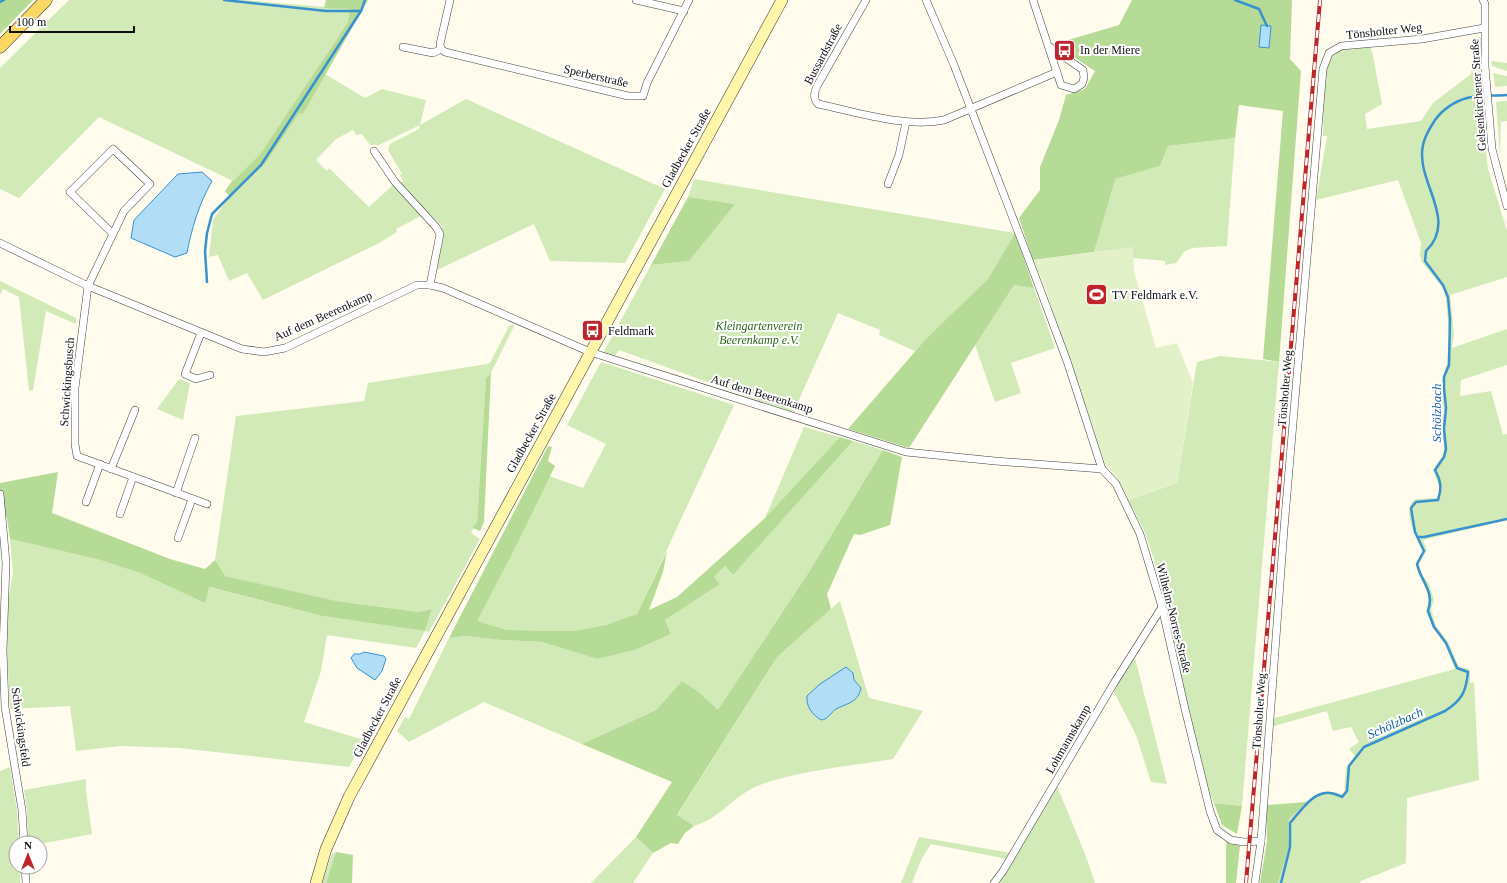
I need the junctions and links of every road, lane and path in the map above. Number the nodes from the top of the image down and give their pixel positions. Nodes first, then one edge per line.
1 (46, 0) edge
2 (450, 0) edge
3 (636, 0) edge
4 (689, 0) edge
5 (782, 0) edge
6 (866, 0) edge
7 (926, 0) edge
8 (1033, 0) edge
9 (1484, 1) edge
10 (684, 11) junction
11 (1484, 28) junction
12 (0, 47) edge
13 (403, 47) dead end
14 (1050, 47) junction
15 (441, 49) junction
16 (1057, 72) junction
17 (971, 108) junction
18 (906, 122) junction
19 (374, 151) dead end
20 (888, 184) dead end
21 (1507, 206) edge
22 (112, 233) junction
23 (0, 243) edge
24 (430, 284) junction
25 (88, 286) junction
26 (201, 333) junction
27 (590, 352) junction
28 (210, 375) dead end
29 (135, 410) dead end
30 (195, 438) dead end
31 (100, 464) junction
32 (111, 469) junction
33 (1102, 469) junction
34 (133, 477) junction
35 (176, 492) junction
36 (0, 494) edge
37 (192, 499) junction
38 (86, 502) dead end
39 (208, 504) dead end
40 (120, 514) dead end
41 (178, 538) dead end
42 (1162, 607) junction
43 (24, 835) edge
44 (1261, 841) junction
45 (316, 883) edge
46 (994, 883) edge
47 (1255, 883) edge

1 - 12 main road
2 - 15 street
3 - 10 street
4 - 10 street, Sperberstraße
5 - 27 main road, Gladbecker Straße
6 - 18 street, Bussardstraße
7 - 17 street
8 - 14 street
9 - 11 street, Gelsenkirchener Straße
10 - 15 street, Sperberstraße
11 - 21 street, Gelsenkirchener Straße
11 - 44 street, Tönsholter Weg
13 - 15 street, Sperberstraße
14 - 16 street
14 - 16 street
16 - 17 street, Bussardstraße
17 - 18 street, Bussardstraße
17 - 33 street, Wilhelm-Norres-Straße
18 - 20 street
19 - 24 street
22 - 22 street
22 - 25 street
23 - 25 street, Auf dem Beerenkamp
24 - 26 street, Auf dem Beerenkamp
24 - 27 street, Auf dem Beerenkamp
25 - 26 street, Auf dem Beerenkamp
25 - 31 street, Schwickingsbusch
26 - 28 street
27 - 33 street, Auf dem Beerenkamp
27 - 45 main road, Gladbecker Straße
29 - 32 street
30 - 35 street
31 - 32 street, Schwickingsbusch
31 - 38 street
32 - 34 street, Schwickingsbusch
33 - 42 street, Wilhelm-Norres-Straße
34 - 35 street, Schwickingsbusch
34 - 40 street
35 - 37 street, Schwickingsbusch
36 - 43 street, Schwickingsfeld
37 - 39 street, Schwickingsbusch
37 - 41 street
42 - 44 street, Wilhelm-Norres-Straße
42 - 46 street, Lohmannskamp
44 - 47 street, Tönsholter Weg

